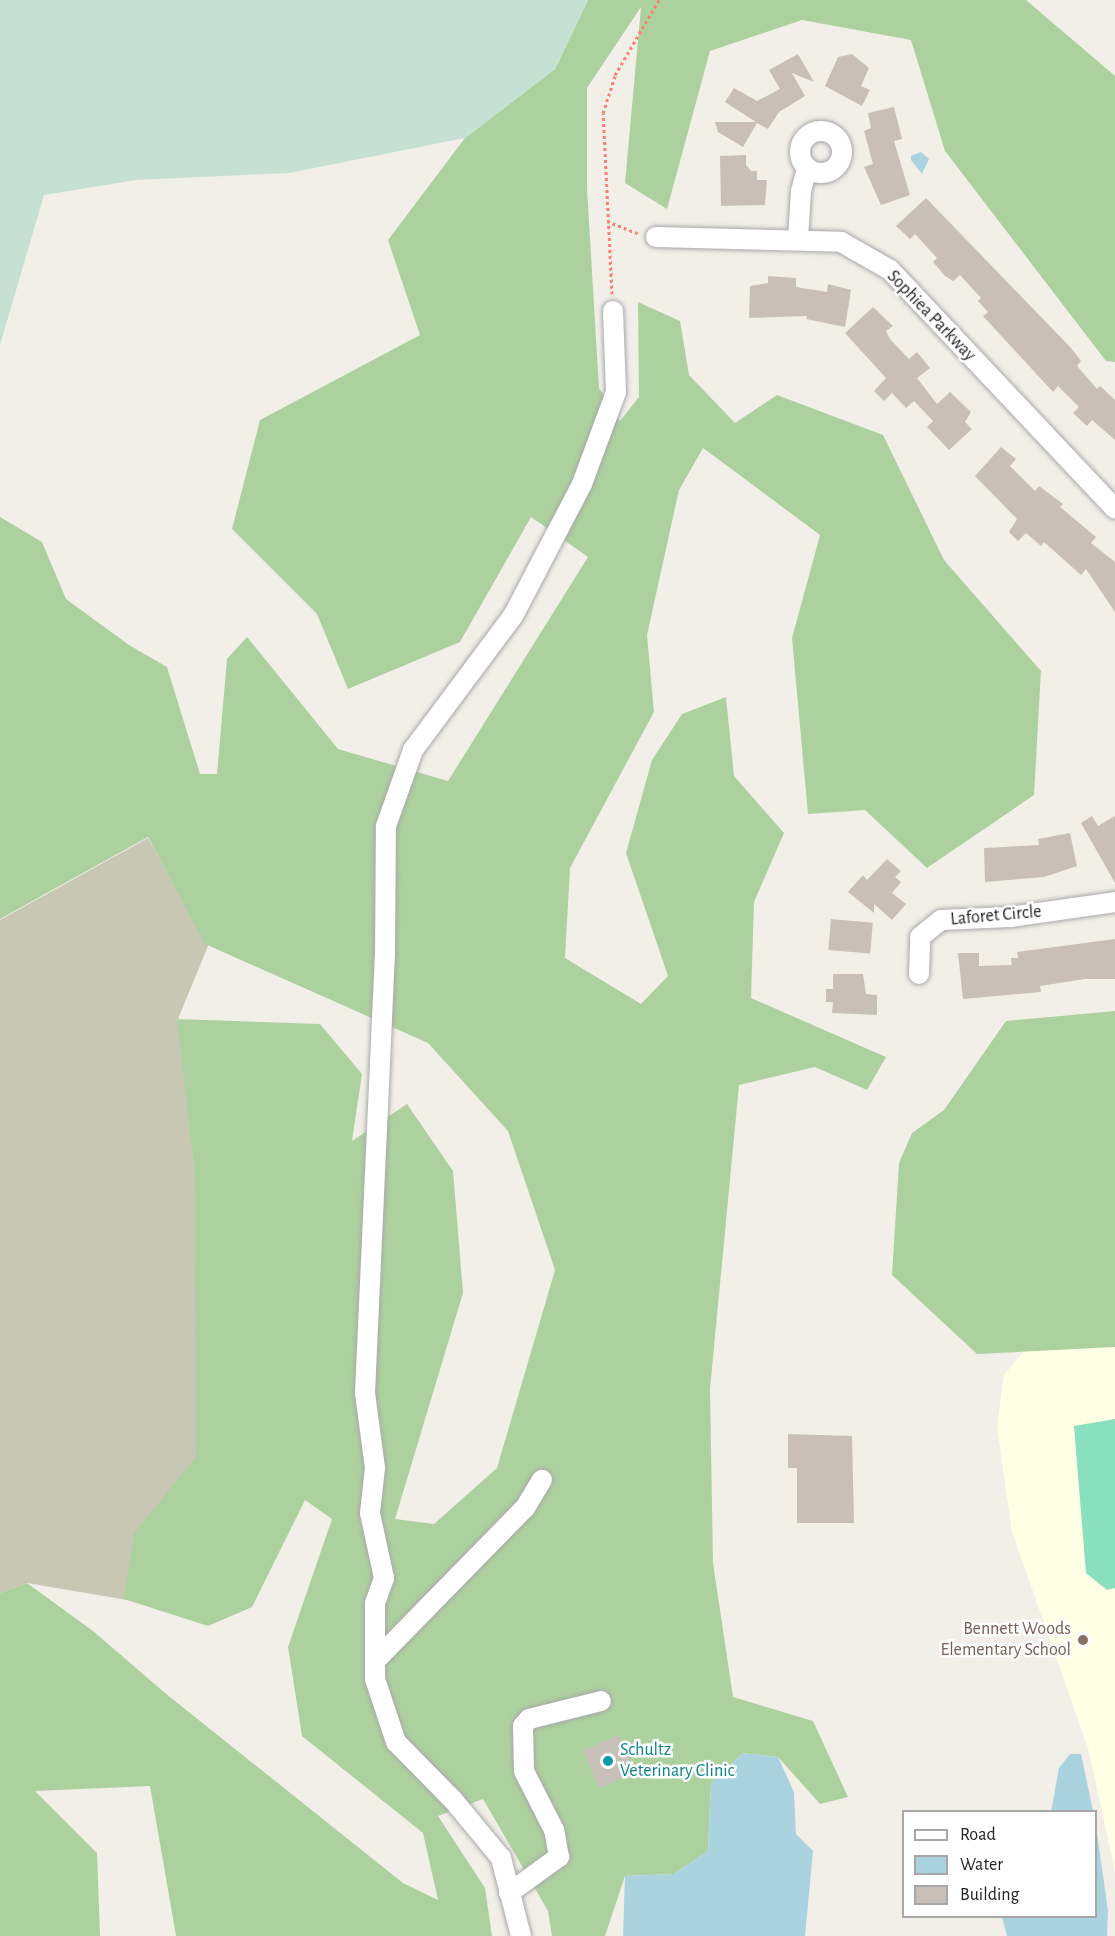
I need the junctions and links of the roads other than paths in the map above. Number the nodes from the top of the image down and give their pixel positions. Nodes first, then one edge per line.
1 (807, 168) dead end
2 (656, 237) road end
3 (798, 239) junction
4 (613, 311) road end
5 (1115, 508) edge
6 (1115, 902) edge
7 (919, 974) dead end
8 (542, 1480) dead end
9 (375, 1661) junction
10 (601, 1701) dead end
11 (510, 1893) junction
12 (521, 1936) edge

1 - 3 street
2 - 3 street, Sophiea Parkway
3 - 5 street, Sophiea Parkway
4 - 9 street
6 - 7 street, Laforet Circle
8 - 9 street
9 - 11 street
10 - 11 street
11 - 12 street

